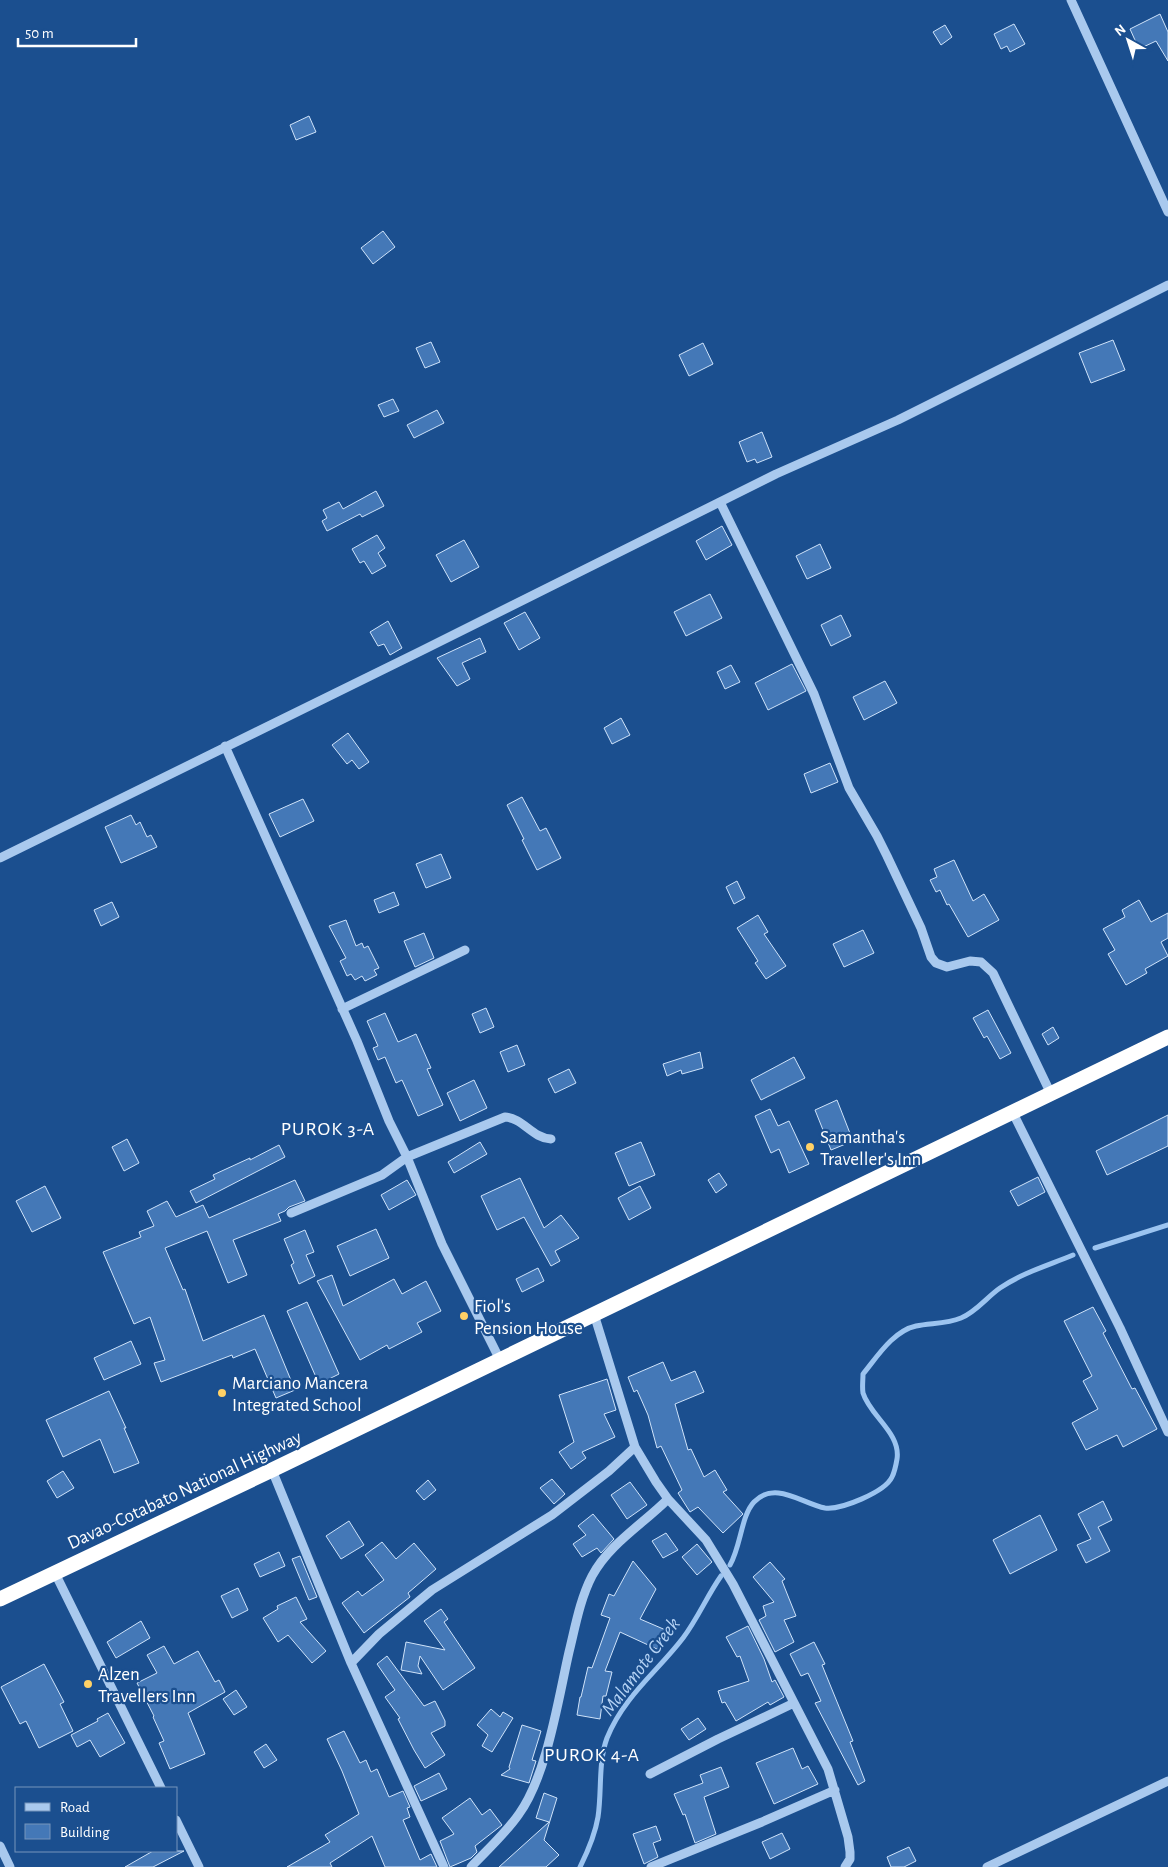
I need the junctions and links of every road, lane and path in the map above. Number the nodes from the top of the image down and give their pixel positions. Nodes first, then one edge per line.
1 (1071, 0) edge
2 (1168, 212) edge
3 (1168, 285) edge
4 (720, 502) junction
5 (225, 746) junction
6 (0, 858) edge
7 (464, 950) dead end
8 (342, 1009) junction
9 (1168, 1037) edge
10 (1051, 1094) junction
11 (1013, 1112) junction
12 (551, 1139) dead end
13 (406, 1157) junction
14 (291, 1213) dead end
15 (594, 1314) junction
16 (500, 1360) junction
17 (1168, 1432) edge
18 (635, 1447) junction
19 (272, 1470) junction
20 (668, 1499) junction
21 (55, 1573) junction
22 (0, 1598) edge
23 (351, 1663) junction
24 (794, 1703) junction
25 (650, 1774) dead end
26 (1168, 1781) edge
27 (161, 1787) edge
28 (835, 1790) junction
29 (178, 1824) edge
30 (0, 1846) edge
31 (10, 1867) edge
32 (199, 1867) edge
33 (444, 1867) edge
34 (470, 1867) edge
35 (651, 1867) edge
36 (845, 1867) edge
37 (986, 1867) edge

1 - 2 street
3 - 4 street
4 - 5 street
4 - 10 street
5 - 6 street
5 - 8 street
7 - 8 street
8 - 13 street
9 - 10 highway, Davao-Cotabato National Highway
10 - 11 highway, Davao-Cotabato National Highway
11 - 15 highway, Davao-Cotabato National Highway
11 - 17 street
12 - 13 street
13 - 14 street
13 - 16 street
15 - 16 highway, Davao-Cotabato National Highway
15 - 18 street
16 - 19 highway, Davao-Cotabato National Highway
18 - 20 street
18 - 23 street
19 - 21 highway, Davao-Cotabato National Highway
19 - 23 street
20 - 24 street
20 - 34 street
21 - 22 highway, Davao-Cotabato National Highway
21 - 27 street
23 - 33 street
24 - 25 street
24 - 28 street
26 - 37 street
28 - 35 street
28 - 36 street
29 - 32 street
30 - 31 street

